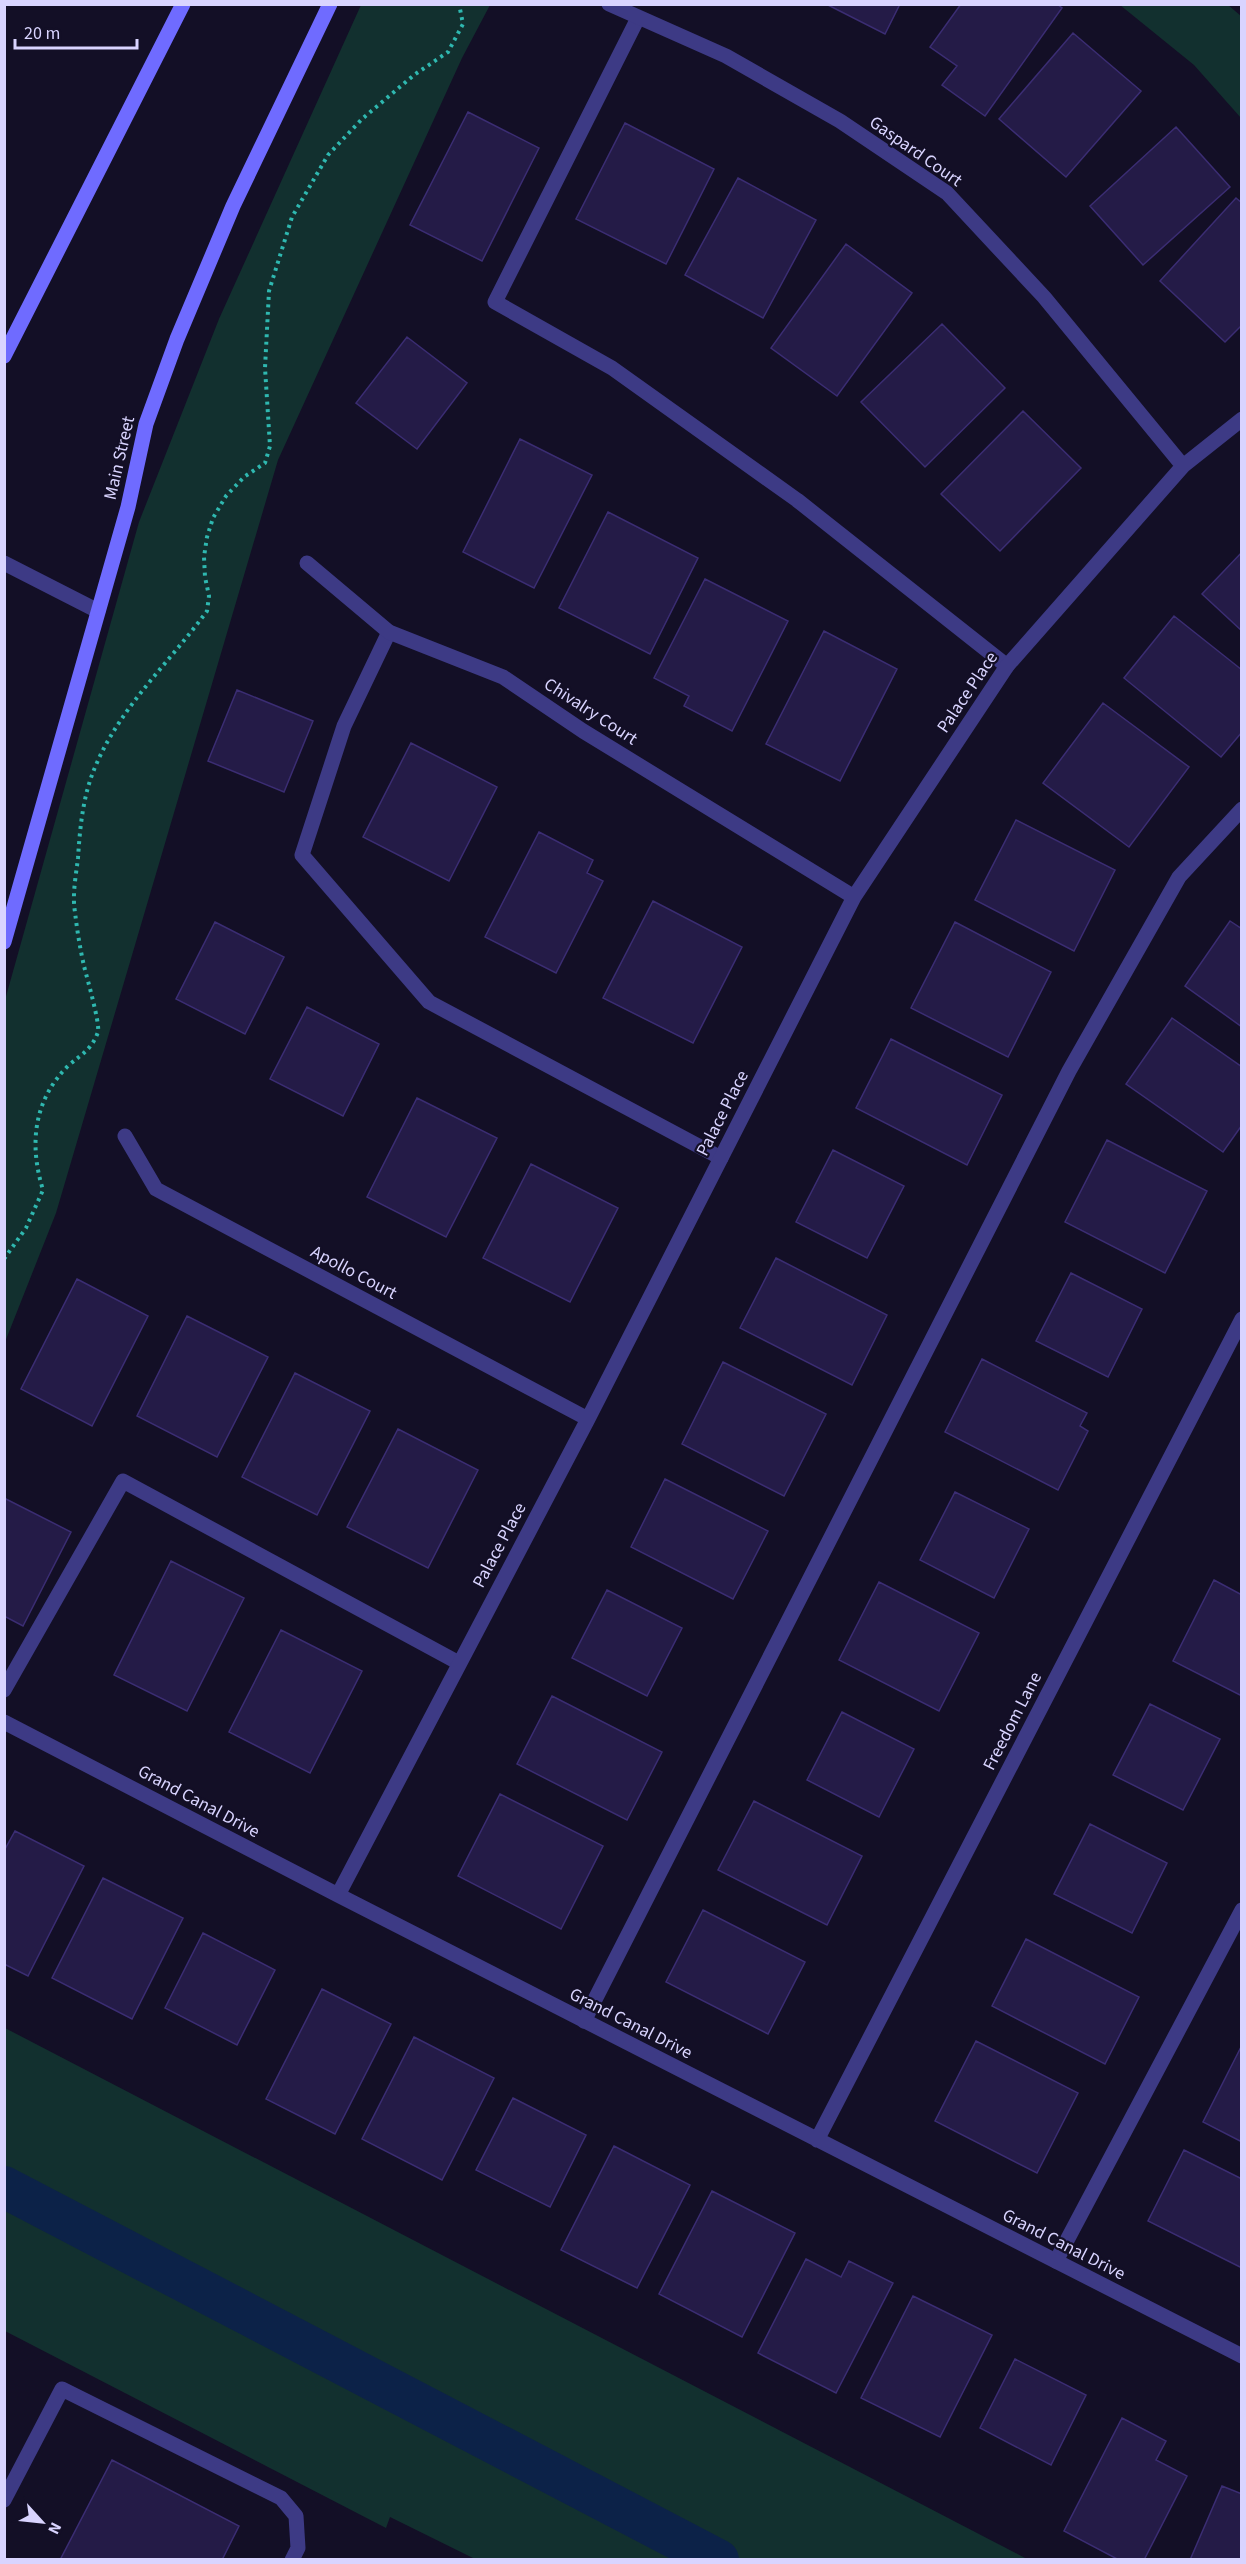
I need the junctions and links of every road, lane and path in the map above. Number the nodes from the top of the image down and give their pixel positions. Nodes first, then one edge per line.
1 (183, 4) edge
2 (330, 4) edge
3 (459, 4) edge
4 (609, 4) edge
5 (638, 18) junction
6 (4, 356) edge
7 (1242, 419) edge
8 (1183, 466) junction
9 (4, 563) edge
10 (307, 563) dead end
11 (98, 611) junction
12 (389, 632) junction
13 (1007, 666) junction
14 (1242, 809) edge
15 (854, 897) junction
16 (4, 942) edge
17 (125, 1136) dead end
18 (721, 1158) junction
19 (4, 1259) edge
20 (1242, 1319) edge
21 (588, 1419) junction
22 (459, 1663) junction
23 (4, 1690) edge
24 (4, 1722) edge
25 (338, 1895) junction
26 (1242, 1910) edge
27 (584, 2021) junction
28 (817, 2140) junction
29 (1056, 2261) junction
30 (1242, 2356) edge
31 (4, 2500) edge
32 (292, 2559) edge

1 - 6 main road
2 - 11 main road, Main Street
3 - 19 path
4 - 5 street, Gaspard Court
5 - 8 street, Gaspard Court
5 - 13 street
7 - 8 street, Palace Place
8 - 13 street, Palace Place
9 - 11 street
10 - 12 street, Chivalry Court
11 - 16 main road, Main Street
12 - 15 street, Chivalry Court
12 - 18 street
13 - 15 street, Palace Place
14 - 27 street
15 - 18 street, Palace Place
17 - 21 street, Apollo Court
18 - 21 street, Palace Place
20 - 28 street, Freedom Lane
21 - 22 street, Palace Place
22 - 23 street
22 - 25 street, Palace Place
24 - 25 street, Grand Canal Drive
25 - 27 street, Grand Canal Drive
26 - 29 street
27 - 28 street, Grand Canal Drive
28 - 29 street, Grand Canal Drive
29 - 30 street, Grand Canal Drive
31 - 32 street

